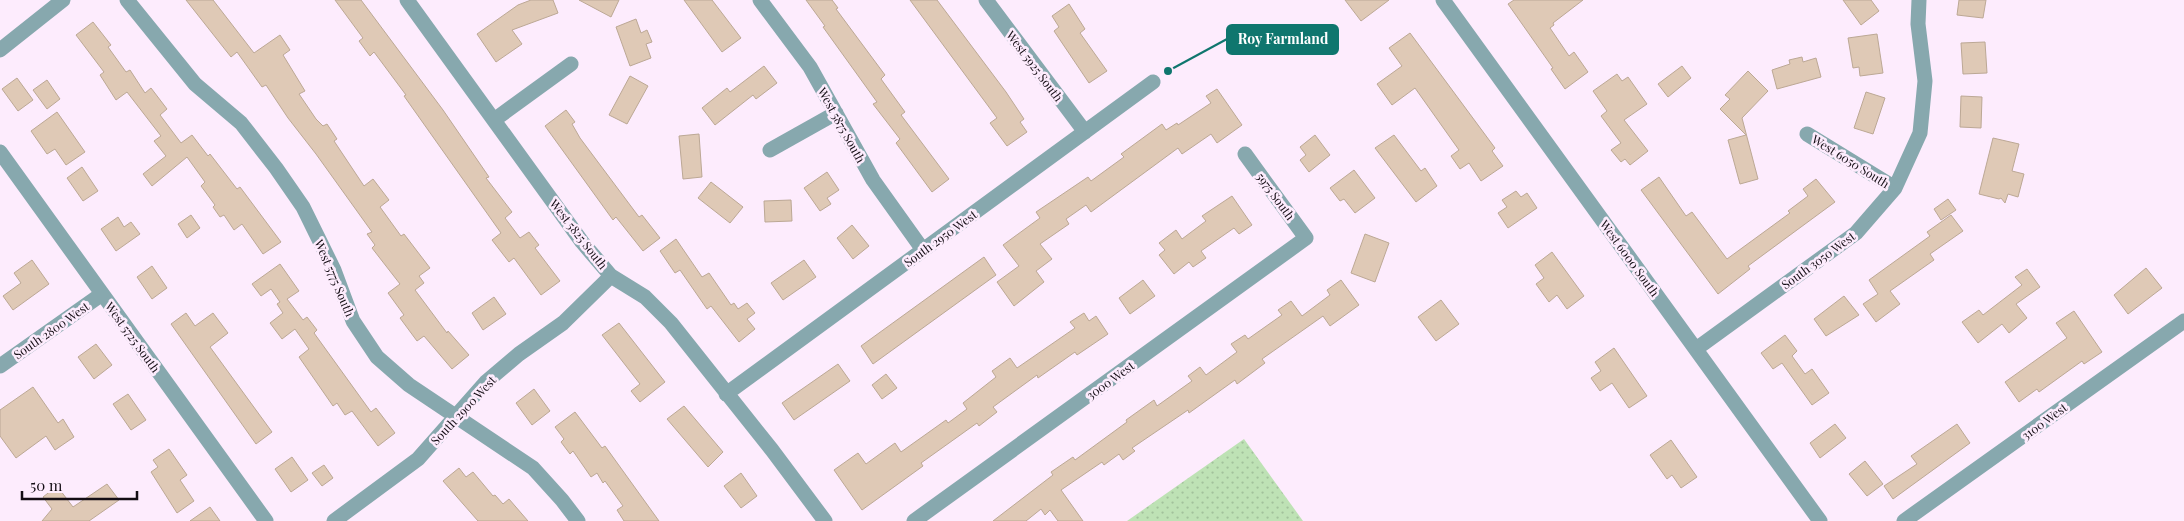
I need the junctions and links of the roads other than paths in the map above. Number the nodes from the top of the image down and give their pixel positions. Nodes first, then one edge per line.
1 (63, 0) edge
2 (127, 0) edge
3 (407, 0) edge
4 (760, 0) edge
5 (986, 0) edge
6 (1919, 0) edge
7 (1449, 2) edge
8 (0, 50) edge
9 (571, 64) dead end
10 (1153, 82) dead end
11 (836, 113) junction
12 (494, 120) junction
13 (1085, 132) junction
14 (1807, 134) dead end
15 (770, 150) dead end
16 (0, 152) edge
17 (1245, 154) dead end
18 (1895, 188) junction
19 (1306, 238) joint
20 (923, 250) junction
21 (612, 276) junction
22 (102, 294) junction
23 (2184, 321) edge
24 (1696, 349) junction
25 (0, 366) edge
26 (726, 394) junction
27 (456, 416) junction
28 (1821, 520) edge
29 (266, 521) edge
30 (334, 521) edge
31 (578, 521) edge
32 (825, 521) edge
33 (914, 521) edge
34 (1904, 521) edge

1 - 8 street
2 - 27 street, West 5775 South
3 - 12 street, West 5825 South
4 - 11 street, West 5875 South
5 - 13 street, West 5925 South
6 - 18 street, South 3050 West
7 - 24 street, West 6000 South
9 - 12 street
10 - 13 street, South 2950 West
11 - 15 street
11 - 20 street, West 5875 South
12 - 21 street, West 5825 South
13 - 20 street, South 2950 West
14 - 18 street, West 6050 South
16 - 22 street, West 5725 South
17 - 19 street, 5975 South
18 - 24 street, South 3050 West
19 - 33 street, 3000 West
20 - 26 street, South 2950 West
21 - 26 street, West 5825 South
21 - 27 street, South 2900 West
22 - 25 street, South 2800 West
22 - 29 street, West 5725 South
23 - 34 street, 3100 West
24 - 28 street, West 6000 South
26 - 32 street, West 5825 South
27 - 30 street, South 2900 West
27 - 31 street, West 5775 South

